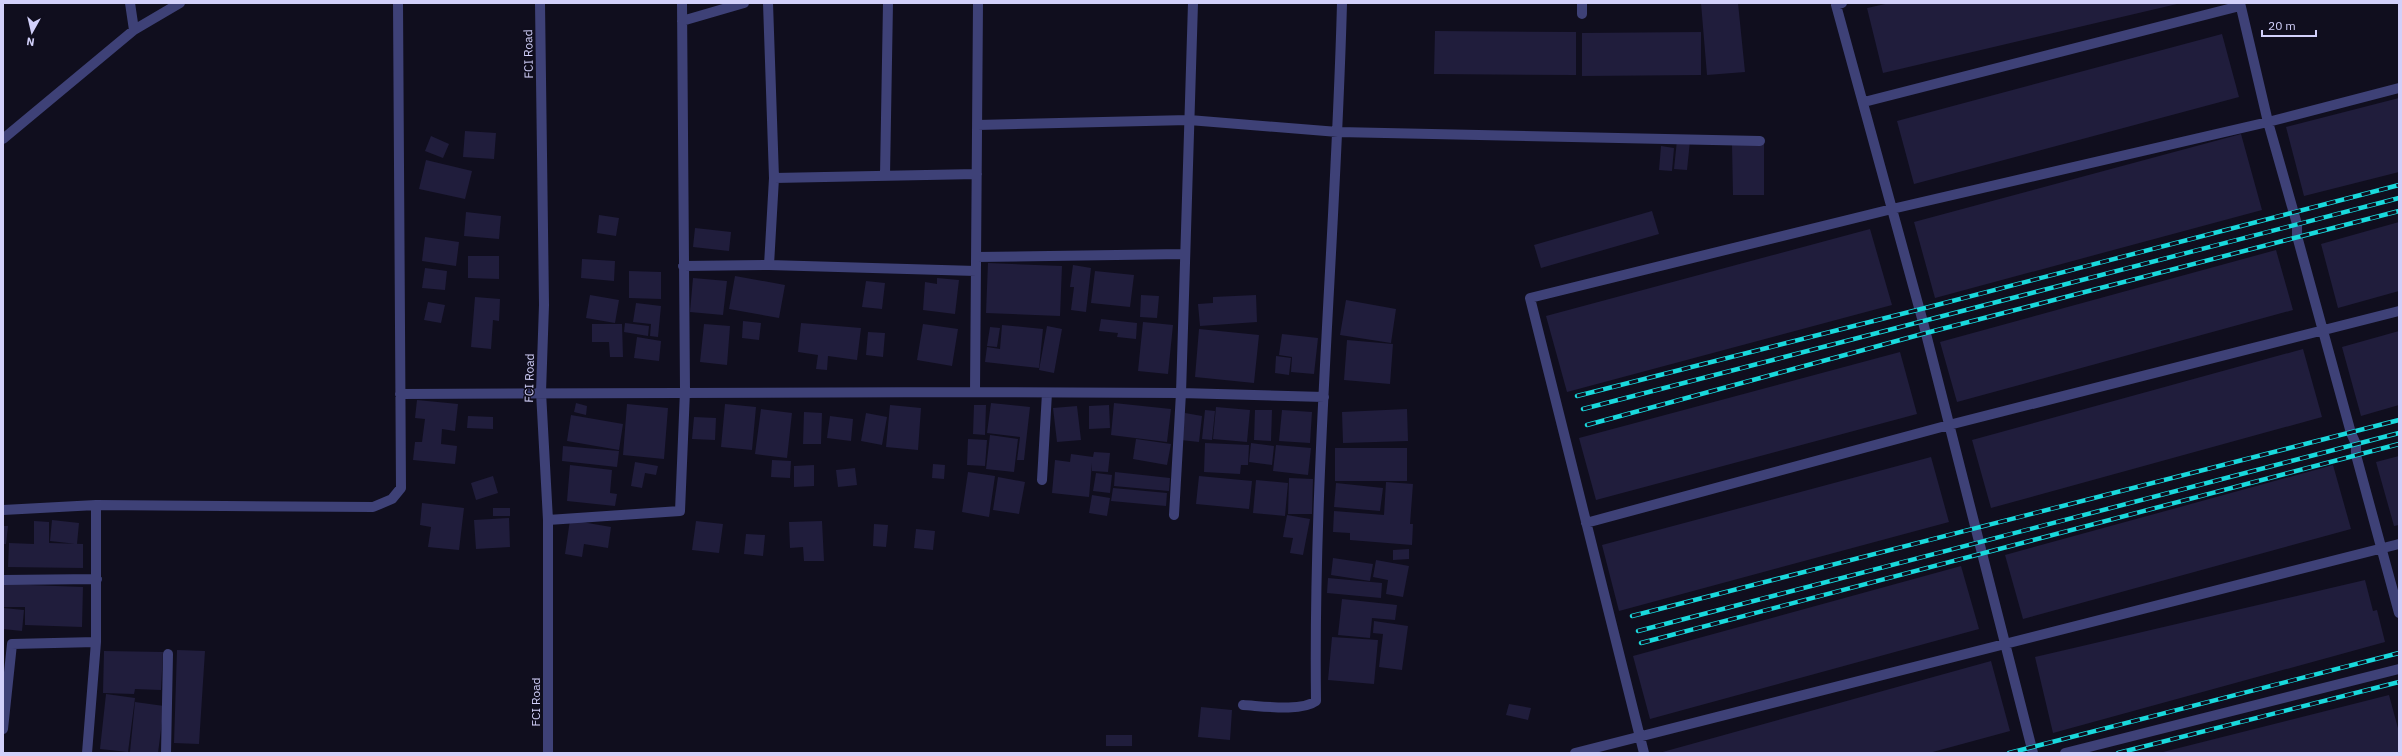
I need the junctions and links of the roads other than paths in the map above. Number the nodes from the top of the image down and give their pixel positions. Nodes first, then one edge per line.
1 (130, 3) edge
2 (180, 3) edge
3 (398, 3) edge
4 (540, 3) edge
5 (682, 3) edge
6 (744, 3) edge
7 (768, 3) edge
8 (888, 3) edge
9 (978, 3) edge
10 (1192, 3) edge
11 (1342, 3) edge
12 (1582, 3) edge
13 (1842, 3) edge
14 (2240, 4) edge
15 (1582, 14) dead end
16 (682, 21) junction
17 (134, 30) junction
18 (2399, 88) edge
19 (1864, 102) junction
20 (1189, 120) junction
21 (2268, 122) junction
22 (977, 125) junction
23 (1338, 132) junction
24 (3, 139) edge
25 (1760, 141) dead end
26 (977, 174) junction
27 (886, 175) junction
28 (774, 178) junction
29 (1892, 209) junction
30 (1184, 254) junction
31 (976, 258) junction
32 (769, 265) junction
33 (683, 266) junction
34 (976, 271) junction
35 (2399, 311) edge
36 (2323, 330) junction
37 (685, 391) junction
38 (541, 392) junction
39 (975, 392) junction
40 (1047, 393) junction
41 (1181, 393) junction
42 (400, 394) junction
43 (1324, 397) junction
44 (1949, 425) junction
45 (1042, 480) dead end
46 (96, 505) junction
47 (3, 510) edge
48 (1174, 515) dead end
49 (548, 520) junction
50 (1586, 523) junction
51 (2399, 544) edge
52 (2382, 549) junction
53 (3, 580) edge
54 (97, 580) junction
55 (2399, 613) edge
56 (96, 642) junction
57 (2005, 644) junction
58 (168, 654) dead end
59 (2399, 669) edge
60 (1243, 706) dead end
61 (3, 729) edge
62 (1640, 737) junction
63 (87, 753) edge
64 (166, 753) edge
65 (548, 753) edge
66 (1575, 753) edge
67 (1644, 753) edge
68 (2033, 753) edge
69 (2065, 753) edge

1 - 17 street
2 - 17 street
3 - 42 street
4 - 38 street, FCI Road
5 - 16 street
6 - 16 street
7 - 28 street
8 - 27 street
9 - 22 street
10 - 20 street
11 - 23 street
12 - 15 street
13 - 19 street
14 - 19 street
14 - 21 street
16 - 33 street
17 - 24 street
18 - 21 street
19 - 29 street
20 - 22 street
20 - 23 street
20 - 30 street
21 - 29 street
21 - 36 street
22 - 26 street
23 - 25 street
23 - 43 street
26 - 27 street
26 - 31 street
27 - 28 street
28 - 32 street
29 - 44 street
29 - 50 street
30 - 31 street
30 - 41 street
31 - 34 street
32 - 33 street
32 - 34 street
33 - 37 street
34 - 39 street
35 - 36 street
36 - 44 street
36 - 52 street
37 - 38 street
37 - 39 street
37 - 49 street
38 - 42 street
38 - 49 street, FCI Road
39 - 40 street
40 - 41 street
40 - 45 street
41 - 43 street
41 - 48 street
42 - 46 street
43 - 60 street
44 - 50 street
44 - 57 street
46 - 47 street
46 - 54 street
49 - 65 street, FCI Road
50 - 62 street
51 - 52 street
52 - 55 street
52 - 57 street
53 - 54 street
54 - 56 street
56 - 61 street
56 - 63 street
57 - 62 street
57 - 68 street
58 - 64 street
59 - 69 street
62 - 66 street
62 - 67 street

